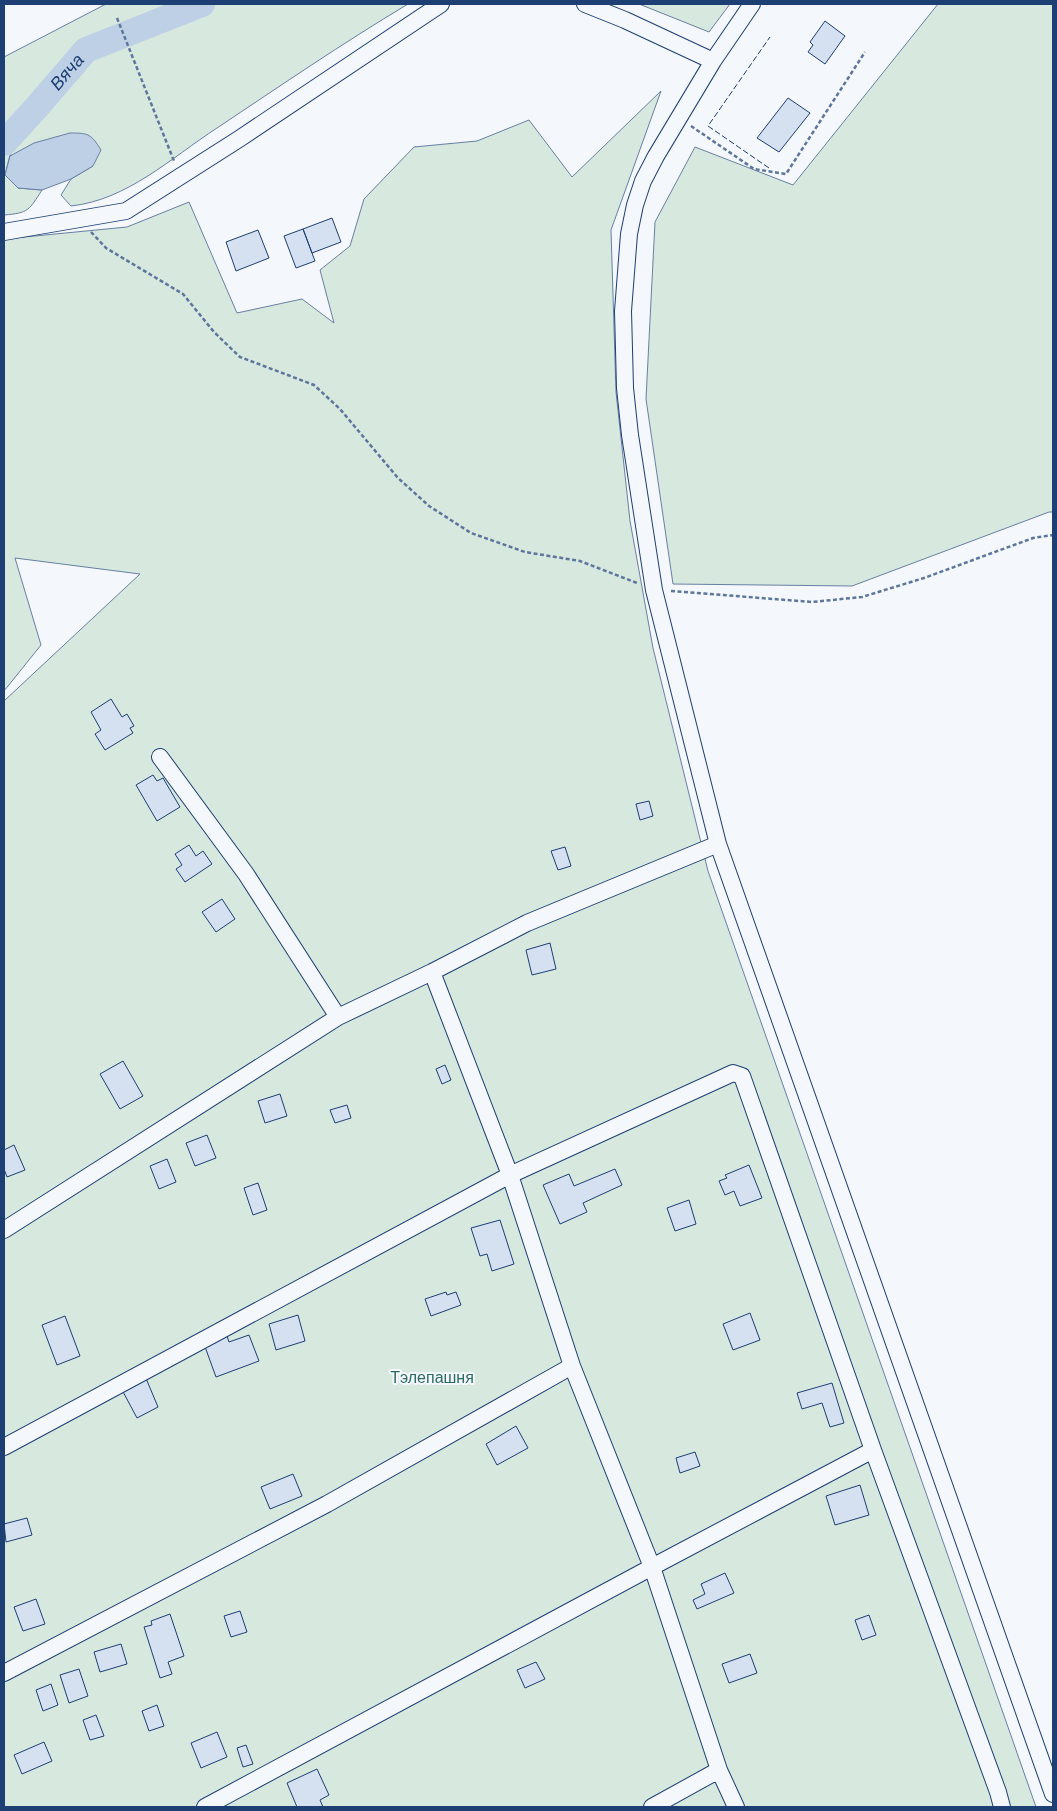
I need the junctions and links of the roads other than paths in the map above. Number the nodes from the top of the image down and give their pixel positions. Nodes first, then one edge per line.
1 (441, 4) edge
2 (585, 4) edge
3 (752, 4) edge
4 (713, 61) junction
5 (4, 232) edge
6 (160, 758) dead end
7 (718, 844) junction
8 (432, 972) junction
9 (338, 1017) junction
10 (510, 1174) junction
11 (4, 1230) edge
12 (572, 1366) junction
13 (4, 1447) edge
14 (873, 1450) junction
15 (652, 1567) junction
16 (4, 1673) edge
17 (719, 1770) junction
18 (1053, 1794) edge
19 (206, 1807) edge
20 (652, 1807) edge
21 (736, 1807) edge
22 (1002, 1807) edge

1 - 5 street
2 - 4 street
3 - 4 street
4 - 7 street
6 - 9 street
7 - 8 street
7 - 18 street
8 - 9 street
8 - 10 street
9 - 11 street
10 - 12 street
10 - 13 street
10 - 14 street
12 - 15 street
12 - 16 street
14 - 15 street
14 - 22 street
15 - 17 street
15 - 19 street
17 - 20 street
17 - 21 street

